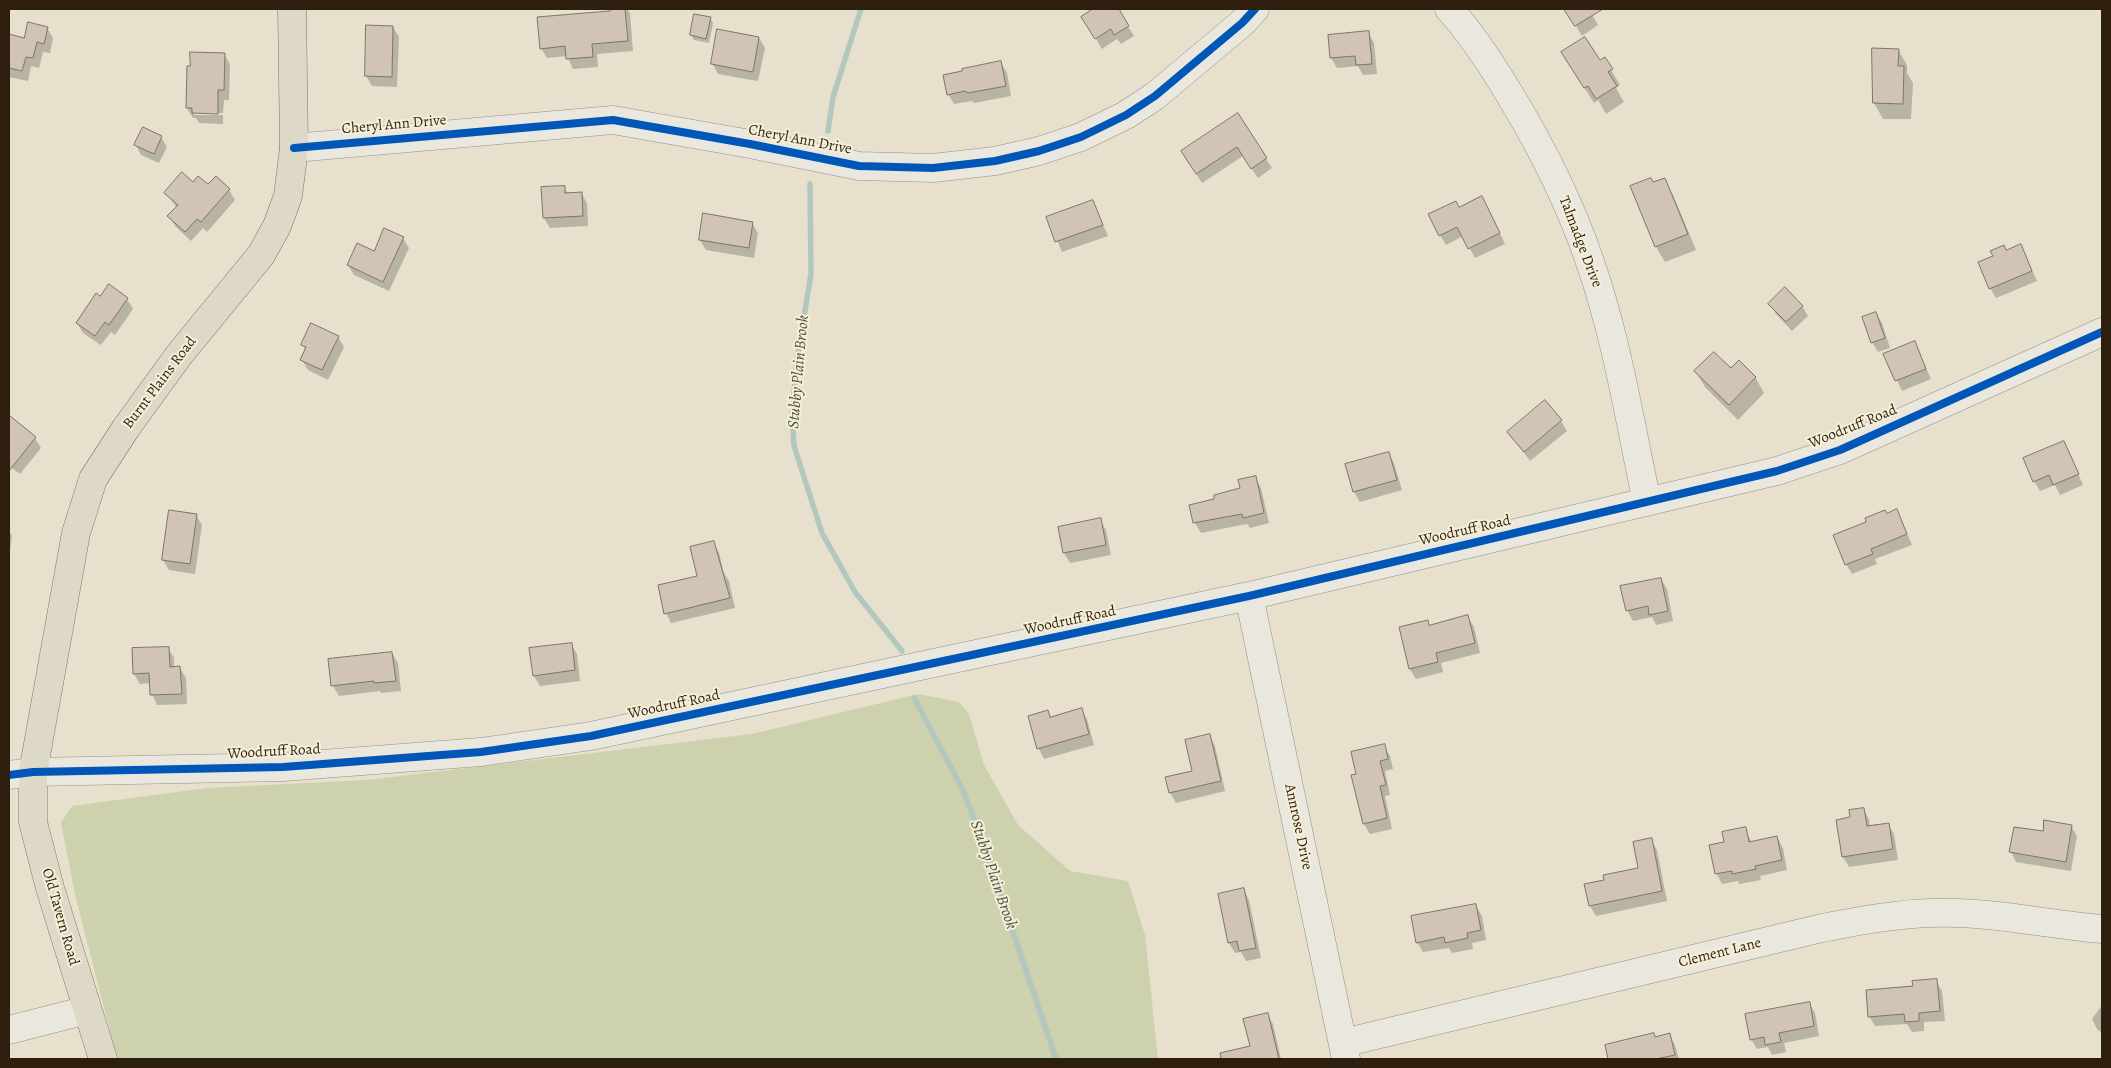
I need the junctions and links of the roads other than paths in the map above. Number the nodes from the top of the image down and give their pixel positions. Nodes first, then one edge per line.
1 (292, 9) edge
2 (1255, 9) edge
3 (1449, 9) edge
4 (294, 148) junction
5 (2102, 332) edge
6 (1647, 502) junction
7 (1249, 596) junction
8 (21, 774) edge
9 (2102, 929) edge
10 (87, 1010) junction
11 (9, 1030) edge
12 (1345, 1051) edge
13 (104, 1059) edge

1 - 4 main road, Burnt Plains Road
2 - 4 street, Cheryl Ann Drive
3 - 6 street, Talmadge Drive
4 - 8 main road, Burnt Plains Road
5 - 6 street, Woodruff Road
6 - 7 street, Woodruff Road
7 - 8 street, Woodruff Road
7 - 12 street, Annrose Drive
8 - 10 main road, Old Tavern Road
9 - 12 street, Clement Lane
10 - 11 street
10 - 13 main road, Old Tavern Road

